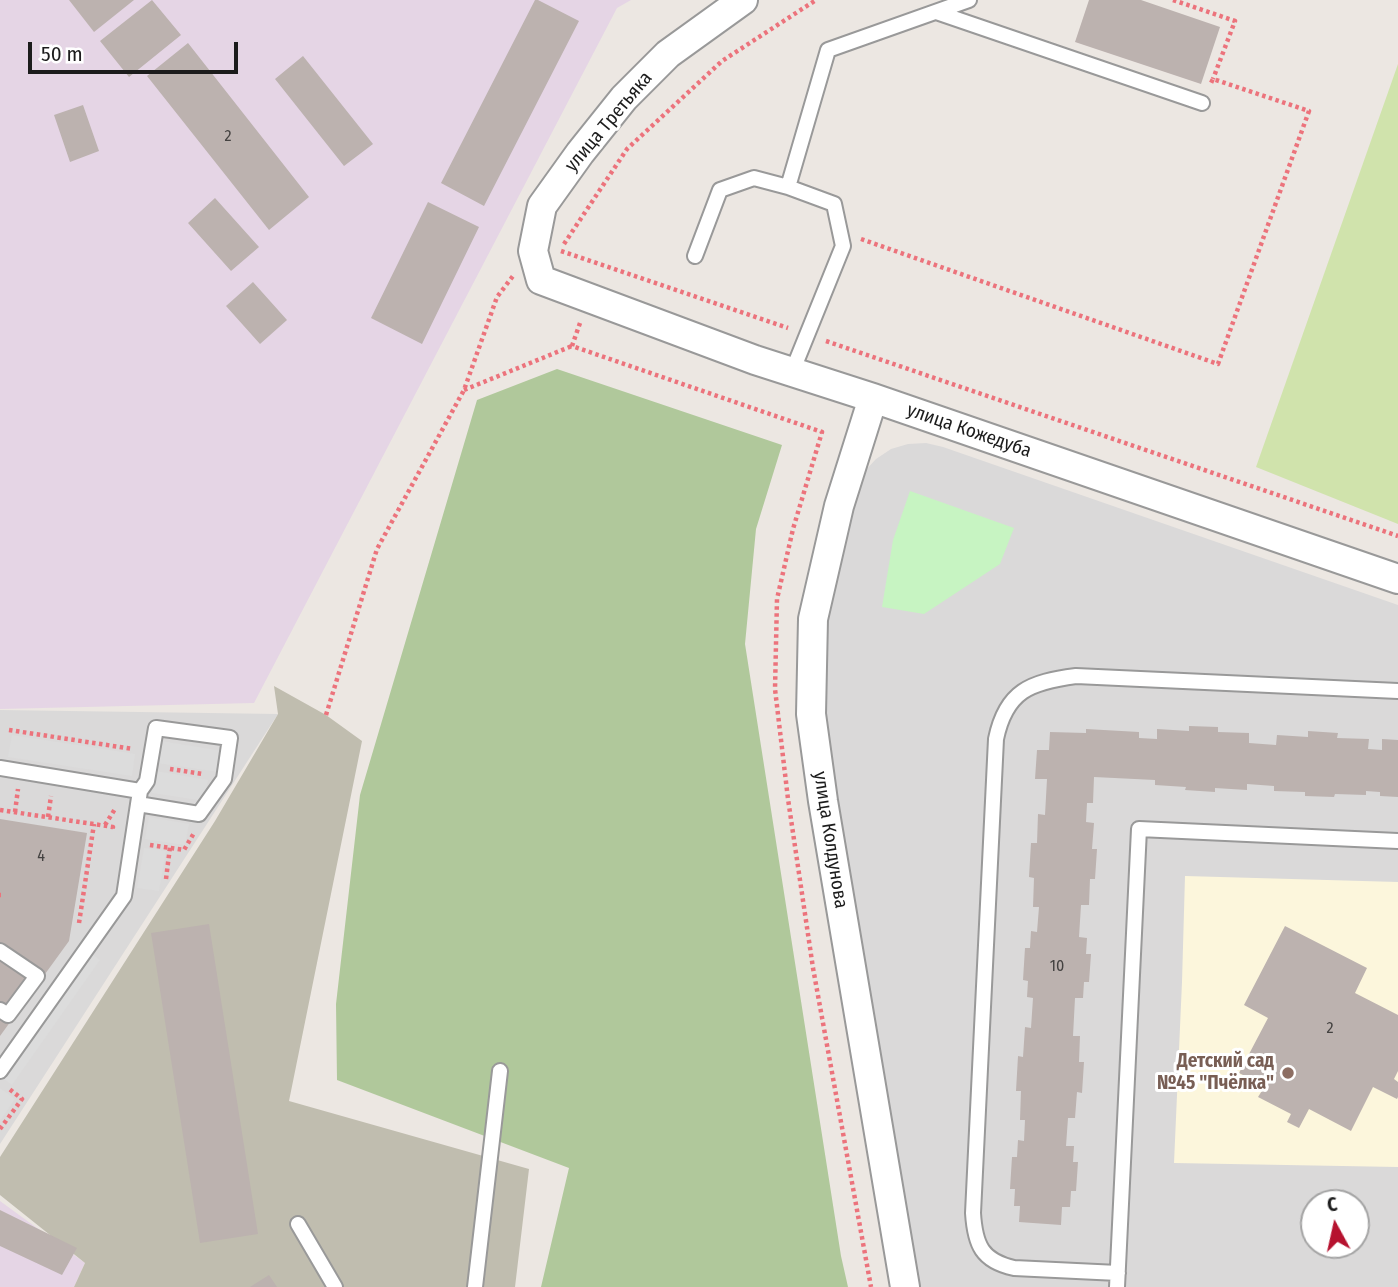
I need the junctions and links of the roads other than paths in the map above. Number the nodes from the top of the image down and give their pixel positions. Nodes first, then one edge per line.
1 (743, 0) edge
2 (969, 0) edge
3 (936, 12) junction
4 (1202, 103) road end
5 (788, 187) junction
6 (695, 256) dead end
7 (541, 279) joint
8 (792, 372) junction
9 (873, 398) junction
10 (1398, 579) edge
11 (1398, 691) edge
12 (0, 768) edge
13 (139, 798) junction
14 (1398, 841) edge
15 (0, 951) edge
16 (0, 1010) edge
17 (0, 1071) edge
18 (500, 1071) dead end
19 (298, 1224) dead end
20 (1118, 1280) edge
21 (335, 1287) edge
22 (475, 1287) edge
23 (905, 1287) edge

1 - 7 street, улица Третьяка
2 - 3 lane
3 - 4 lane
3 - 5 lane
5 - 6 lane
5 - 8 lane
7 - 8 street, улица Кожедуба
8 - 9 street, улица Кожедуба
9 - 10 street, улица Кожедуба
9 - 23 street, улица Колдунова
11 - 20 lane
12 - 13 lane
13 - 13 lane
13 - 17 lane
14 - 20 lane
15 - 16 lane
18 - 22 lane
19 - 21 lane

